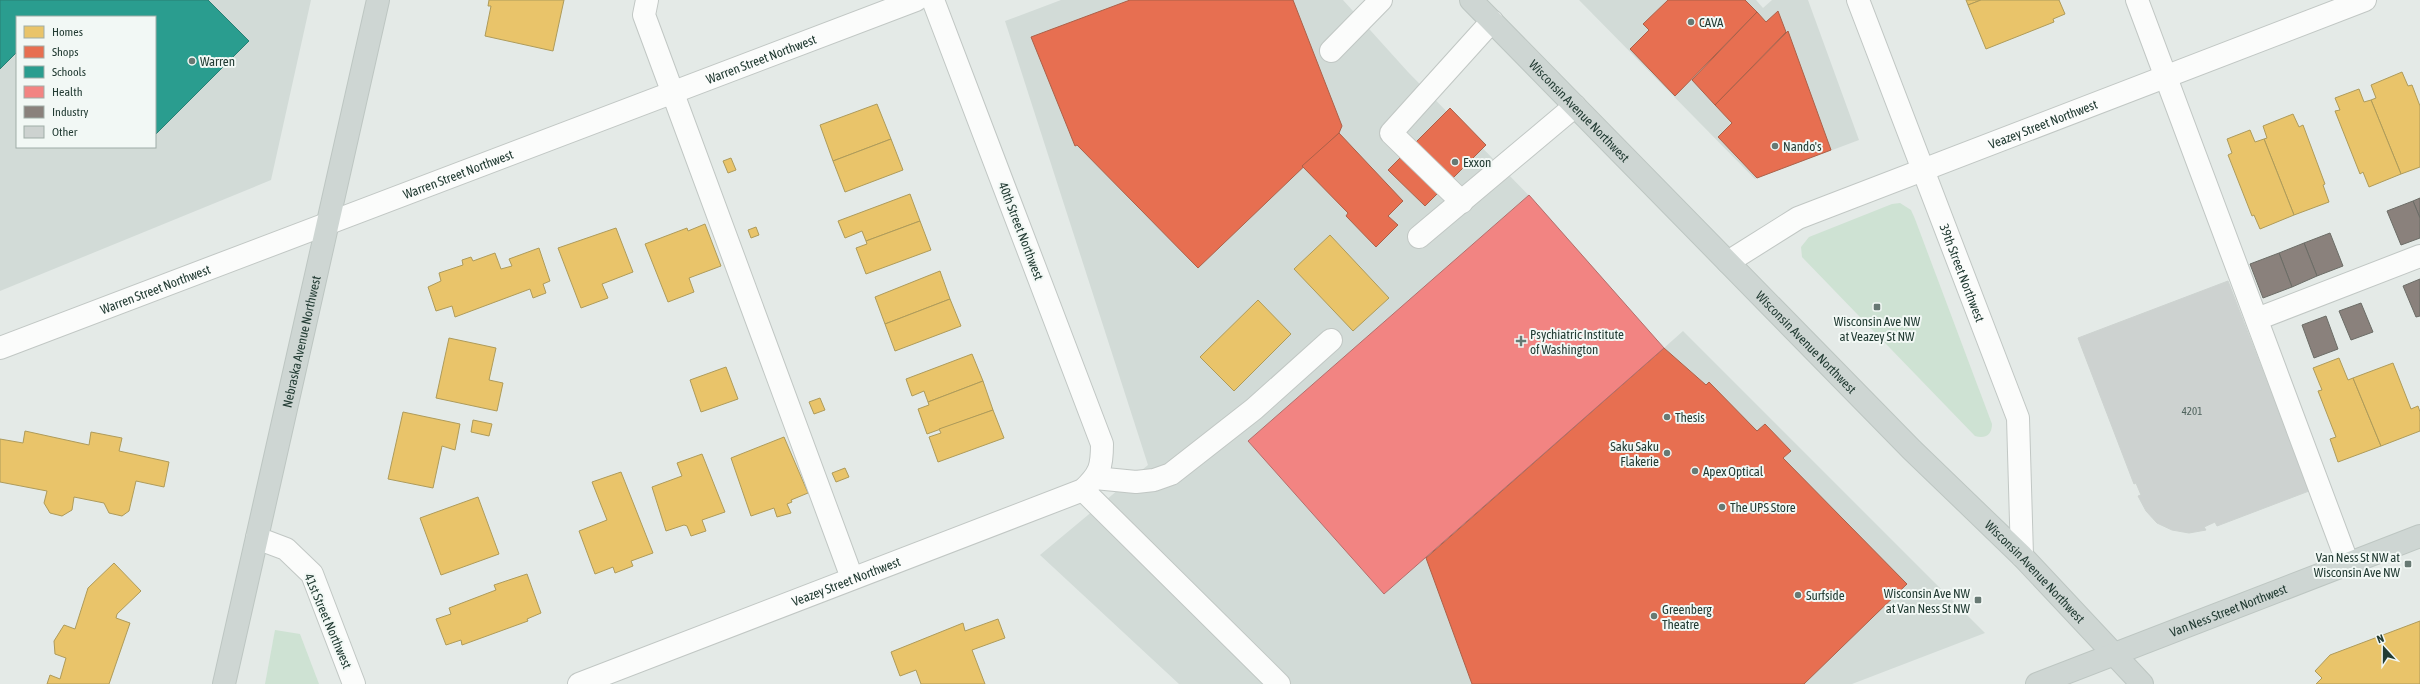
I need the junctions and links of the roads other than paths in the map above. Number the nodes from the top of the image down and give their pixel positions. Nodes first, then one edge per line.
1 (378, 0) edge
2 (647, 0) edge
3 (916, 0) edge
4 (933, 0) edge
5 (1381, 0) edge
6 (1472, 0) edge
7 (1858, 0) edge
8 (2136, 0) edge
9 (2365, 0) edge
10 (1492, 21) junction
11 (1331, 51) dead end
12 (2166, 77) junction
13 (674, 92) junction
14 (1575, 106) junction
15 (1922, 169) junction
16 (1462, 202) junction
17 (328, 223) junction
18 (1419, 237) dead end
19 (2420, 256) edge
20 (1728, 262) junction
21 (2256, 319) junction
22 (1331, 340) dead end
23 (0, 348) edge
24 (1093, 477) junction
25 (2420, 536) edge
26 (257, 538) junction
27 (2022, 556) junction
28 (2348, 564) junction
29 (852, 578) junction
30 (2113, 655) junction
31 (224, 684) edge
32 (354, 684) edge
33 (579, 684) edge
34 (1279, 684) edge
35 (2037, 684) edge
36 (2142, 684) edge

1 - 17 main road, Nebraska Avenue Northwest
2 - 13 street
3 - 13 street, Warren Street Northwest
4 - 24 street, 40th Street Northwest
5 - 11 street
6 - 10 main road, Wisconsin Avenue Northwest
7 - 15 street, 39th Street Northwest
8 - 12 street
9 - 12 street, Veazey Street Northwest
10 - 14 main road, Wisconsin Avenue Northwest
10 - 16 street
12 - 15 street, Veazey Street Northwest
12 - 21 street
13 - 17 street, Warren Street Northwest
13 - 29 street
14 - 16 street
14 - 20 main road, Wisconsin Avenue Northwest
15 - 20 street, Veazey Street Northwest
15 - 27 street, 39th Street Northwest
16 - 18 street
17 - 23 street, Warren Street Northwest
17 - 26 main road, Nebraska Avenue Northwest
19 - 21 street
20 - 27 main road, Wisconsin Avenue Northwest
21 - 28 street
22 - 24 street
24 - 29 street, Veazey Street Northwest
24 - 34 street
25 - 28 main road, Van Ness Street Northwest
26 - 31 main road, Nebraska Avenue Northwest
26 - 32 street, 41st Street Northwest
27 - 30 main road, Wisconsin Avenue Northwest
28 - 30 main road, Van Ness Street Northwest
29 - 33 street, Veazey Street Northwest
30 - 35 main road, Van Ness Street Northwest
30 - 36 main road, Wisconsin Avenue Northwest

